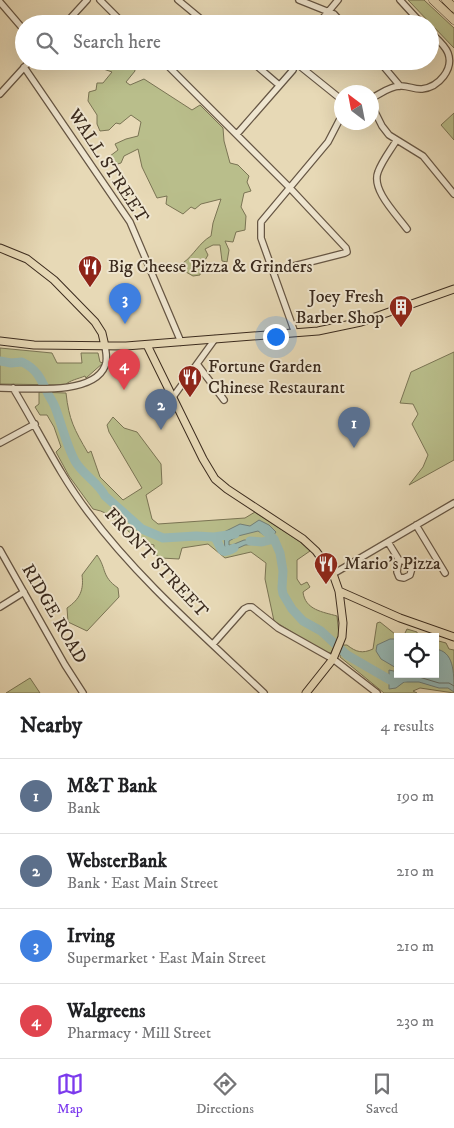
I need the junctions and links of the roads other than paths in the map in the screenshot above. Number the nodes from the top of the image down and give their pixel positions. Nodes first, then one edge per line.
1 (87, 0) edge
2 (100, 0) edge
3 (178, 0) edge
4 (299, 0) edge
5 (338, 0) edge
6 (400, 0) edge
7 (433, 0) edge
8 (446, 0) edge
9 (0, 2) edge
10 (454, 8) edge
11 (329, 12) junction
12 (73, 15) edge
13 (115, 15) edge
14 (196, 15) edge
15 (326, 15) edge
16 (332, 15) edge
17 (414, 15) edge
18 (15, 20) edge
19 (454, 20) edge
20 (439, 41) edge
21 (21, 70) edge
22 (26, 70) edge
23 (171, 70) edge
24 (262, 70) edge
25 (293, 70) edge
26 (306, 70) edge
27 (387, 70) edge
28 (279, 85) junction
29 (400, 86) junction
30 (334, 93) edge
31 (0, 94) edge
32 (379, 95) edge
33 (379, 120) edge
34 (334, 130) edge
35 (237, 134) junction
36 (396, 141) junction
37 (289, 187) junction
38 (454, 194) edge
39 (407, 229) dead end
40 (0, 248) edge
41 (274, 272) junction
42 (454, 288) edge
43 (295, 333) junction
44 (215, 339) junction
45 (0, 341) edge
46 (181, 342) junction
47 (147, 345) junction
48 (105, 346) junction
49 (197, 364) junction
50 (0, 388) edge
51 (13, 388) junction
52 (173, 397) junction
53 (224, 400) dead end
54 (34, 424) junction
55 (0, 443) edge
56 (454, 503) edge
57 (416, 525) junction
58 (388, 542) junction
59 (0, 550) edge
60 (399, 560) dead end
61 (445, 573) dead end
62 (333, 574) junction
63 (339, 591) junction
64 (24, 592) junction
65 (0, 607) edge
66 (454, 637) edge
67 (213, 644) junction
68 (334, 655) junction
69 (83, 693) edge
70 (264, 693) edge
71 (306, 693) edge
72 (376, 693) edge

1 - 12 street
2 - 13 street
3 - 14 street
4 - 11 street
5 - 11 street
6 - 17 street
7 - 19 highway
8 - 10 highway
9 - 18 street
11 - 15 street
11 - 16 street
20 - 29 street
21 - 31 street
22 - 46 street, WALL STREET
23 - 35 street
24 - 28 street
25 - 28 street
26 - 30 street
27 - 29 street
28 - 35 street
29 - 32 street
33 - 36 street
34 - 37 street
35 - 37 street
36 - 38 street
36 - 39 street
37 - 41 street
37 - 41 street
40 - 48 main road
41 - 43 street
42 - 43 main road
43 - 44 main road
44 - 46 main road
44 - 49 street
45 - 48 main road
46 - 47 main road
47 - 48 main road
47 - 52 main road
48 - 51 street
49 - 52 street
49 - 53 street
50 - 51 street
51 - 54 street, FRONT STREET
52 - 62 main road
54 - 55 street
54 - 67 street, FRONT STREET
56 - 57 street
57 - 58 street
57 - 61 street
58 - 60 street
58 - 62 street
59 - 64 street, RIDGE ROAD
62 - 63 main road
63 - 66 main road
63 - 68 main road
64 - 65 street
64 - 69 street, RIDGE ROAD
67 - 68 street
67 - 70 street, FRONT STREET
68 - 71 main road
68 - 72 street

